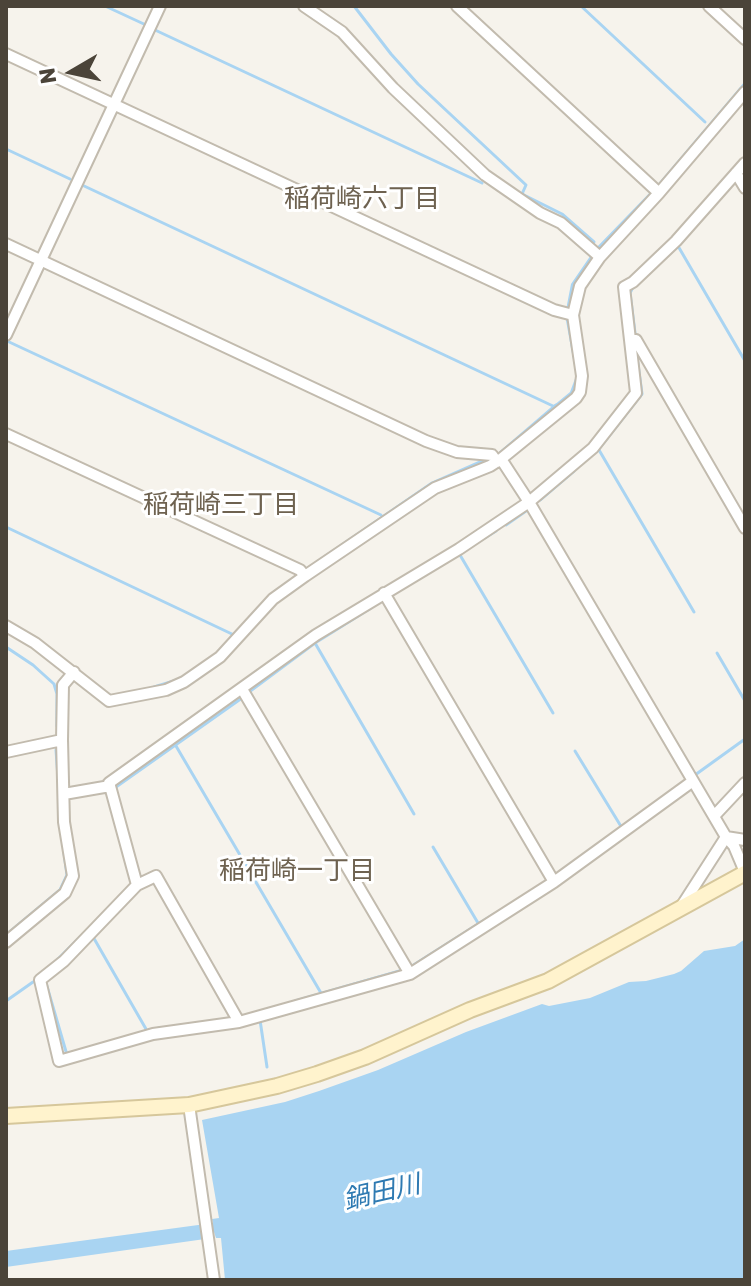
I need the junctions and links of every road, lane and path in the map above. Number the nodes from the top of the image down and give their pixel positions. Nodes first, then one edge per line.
1 (160, 6) edge
2 (304, 6) edge
3 (457, 6) edge
4 (709, 6) edge
5 (745, 39) edge
6 (6, 54) edge
7 (745, 92) edge
8 (114, 105) junction
9 (745, 163) edge
10 (736, 173) junction
11 (745, 188) edge
12 (657, 191) junction
13 (6, 244) edge
14 (596, 254) junction
15 (40, 260) junction
16 (569, 314) junction
17 (6, 335) edge
18 (631, 341) junction
19 (6, 434) edge
20 (496, 459) junction
21 (529, 502) junction
22 (745, 528) edge
23 (305, 576) junction
24 (384, 593) junction
25 (6, 626) edge
26 (74, 672) junction
27 (242, 689) junction
28 (62, 740) junction
29 (6, 752) edge
30 (693, 781) junction
31 (745, 783) edge
32 (110, 786) junction
33 (64, 794) junction
34 (715, 815) junction
35 (726, 837) junction
36 (745, 840) edge
37 (745, 872) edge
38 (554, 882) junction
39 (137, 885) junction
40 (680, 908) junction
41 (6, 942) edge
42 (410, 974) junction
43 (239, 1022) junction
44 (189, 1105) junction
45 (6, 1116) edge
46 (214, 1280) edge

1 - 8 street
2 - 14 street
3 - 12 street
4 - 5 street
6 - 8 street
7 - 12 street
8 - 15 street
8 - 16 street
9 - 10 street
10 - 11 street
10 - 18 street
12 - 14 street
13 - 15 street
14 - 16 street
15 - 17 street
15 - 20 street
16 - 20 street
18 - 21 street
18 - 22 street
19 - 23 street
20 - 21 street
20 - 23 street
21 - 24 street
21 - 30 street
23 - 26 street
24 - 27 street
24 - 38 street
25 - 26 street
26 - 28 street
27 - 32 street
27 - 42 street
28 - 29 street
28 - 33 street
30 - 34 street
30 - 38 street
31 - 34 street
32 - 33 street
32 - 39 street
33 - 41 street
34 - 35 street
35 - 36 street
35 - 37 street
35 - 40 street
37 - 40 main road
38 - 42 street
39 - 43 street
39 - 43 street
40 - 44 main road
42 - 43 street
44 - 45 main road
44 - 46 street

